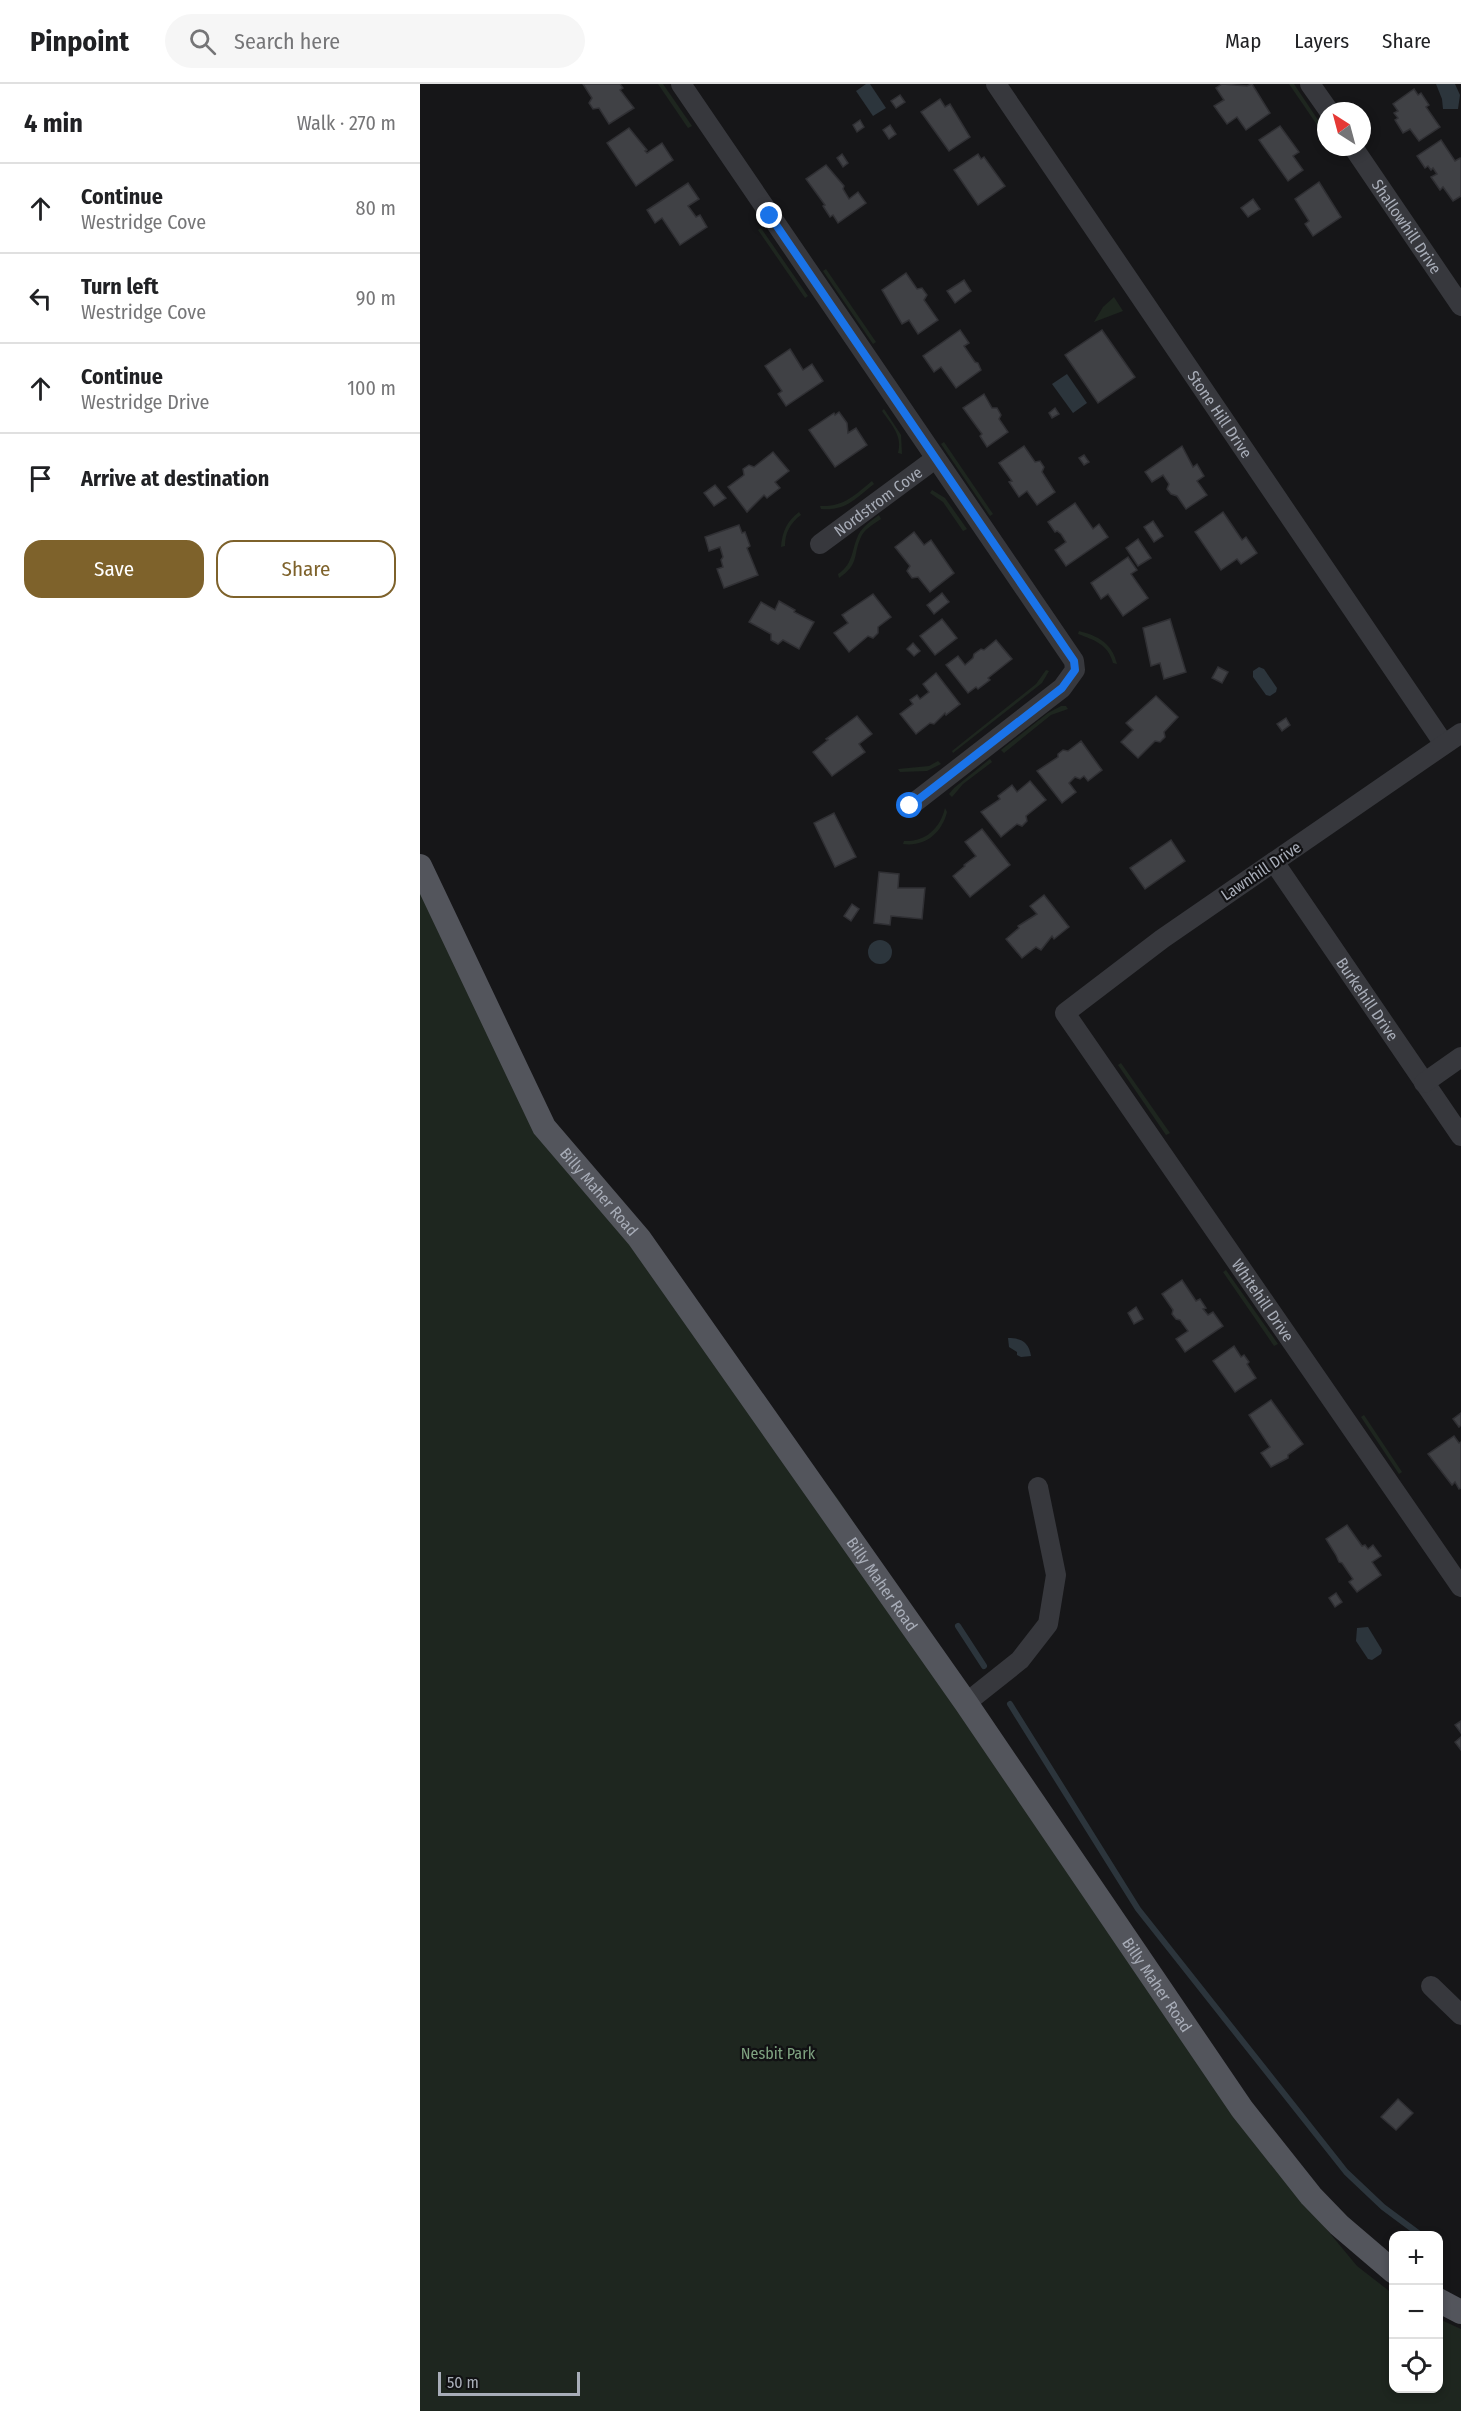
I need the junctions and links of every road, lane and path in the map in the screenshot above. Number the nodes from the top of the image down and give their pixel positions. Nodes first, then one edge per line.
1 (681, 84) edge
2 (996, 84) edge
3 (1310, 84) edge
4 (1323, 102) edge
5 (1359, 156) edge
6 (1461, 306) edge
7 (934, 459) junction
8 (820, 544) dead end
9 (1461, 733) edge
10 (1444, 744) junction
11 (910, 806) dead end
12 (1274, 862) junction
13 (420, 866) edge
14 (1065, 1013) joint
15 (1461, 1057) edge
16 (1424, 1083) junction
17 (1461, 1136) edge
18 (1038, 1487) dead end
19 (1461, 1587) edge
20 (966, 1703) junction
21 (1431, 1986) dead end
22 (1461, 2015) edge
23 (1389, 2268) edge
24 (1443, 2303) edge
25 (1461, 2312) edge

1 - 7 street
2 - 10 street, Stone Hill Drive
3 - 4 street
5 - 6 street, Shallowhill Drive
7 - 8 street, Nordstrom Cove
7 - 11 street
9 - 10 street, Lawnhill Drive
10 - 12 street, Lawnhill Drive
12 - 14 street, Lawnhill Drive
12 - 16 street, Burkehill Drive
13 - 20 main road, Billy Maher Road
14 - 19 street, Whitehill Drive
15 - 16 street
16 - 17 street, Burkehill Drive
18 - 20 street
20 - 23 main road, Billy Maher Road
21 - 22 street
24 - 25 main road

